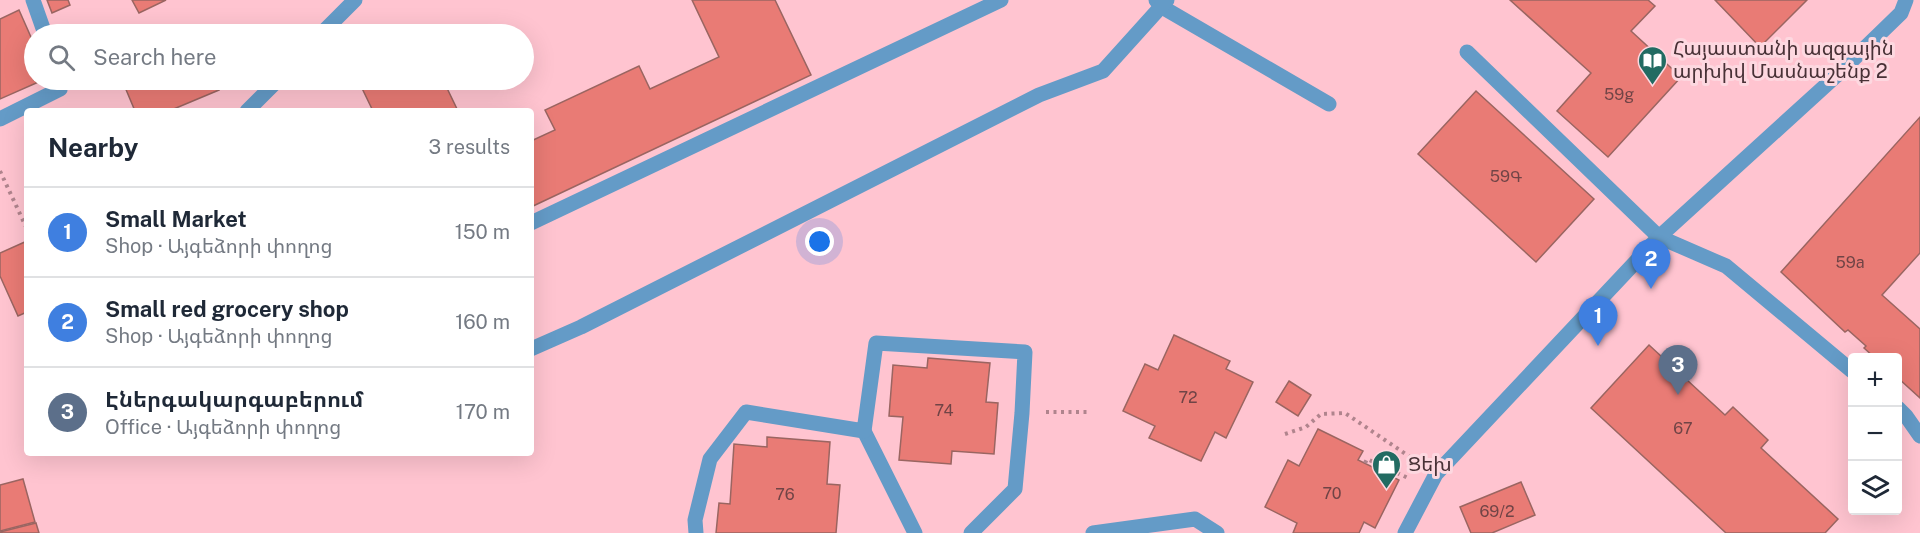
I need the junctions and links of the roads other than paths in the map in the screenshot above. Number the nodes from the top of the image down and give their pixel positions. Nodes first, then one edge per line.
1 (33, 0) edge
2 (355, 0) edge
3 (1001, 0) edge
4 (1906, 0) edge
5 (1162, 2) edge
6 (41, 24) edge
7 (331, 24) edge
8 (1467, 52) dead end
9 (58, 90) edge
10 (268, 90) edge
11 (1329, 104) dead end
12 (250, 108) edge
13 (0, 119) edge
14 (534, 222) edge
15 (1659, 237) junction
16 (534, 348) edge
17 (1848, 368) edge
18 (1902, 412) edge
19 (864, 430) junction
20 (1920, 436) edge
21 (696, 533) edge
22 (915, 533) edge
23 (971, 533) edge
24 (1093, 533) edge
25 (1217, 533) edge
26 (1405, 533) edge

1 - 6 street
2 - 7 street
3 - 14 street
4 - 15 street
5 - 11 street
5 - 16 street
8 - 15 street
9 - 13 street
10 - 12 street
15 - 17 street
15 - 26 street
18 - 20 street
19 - 21 street
19 - 22 street
19 - 23 street
24 - 25 street

